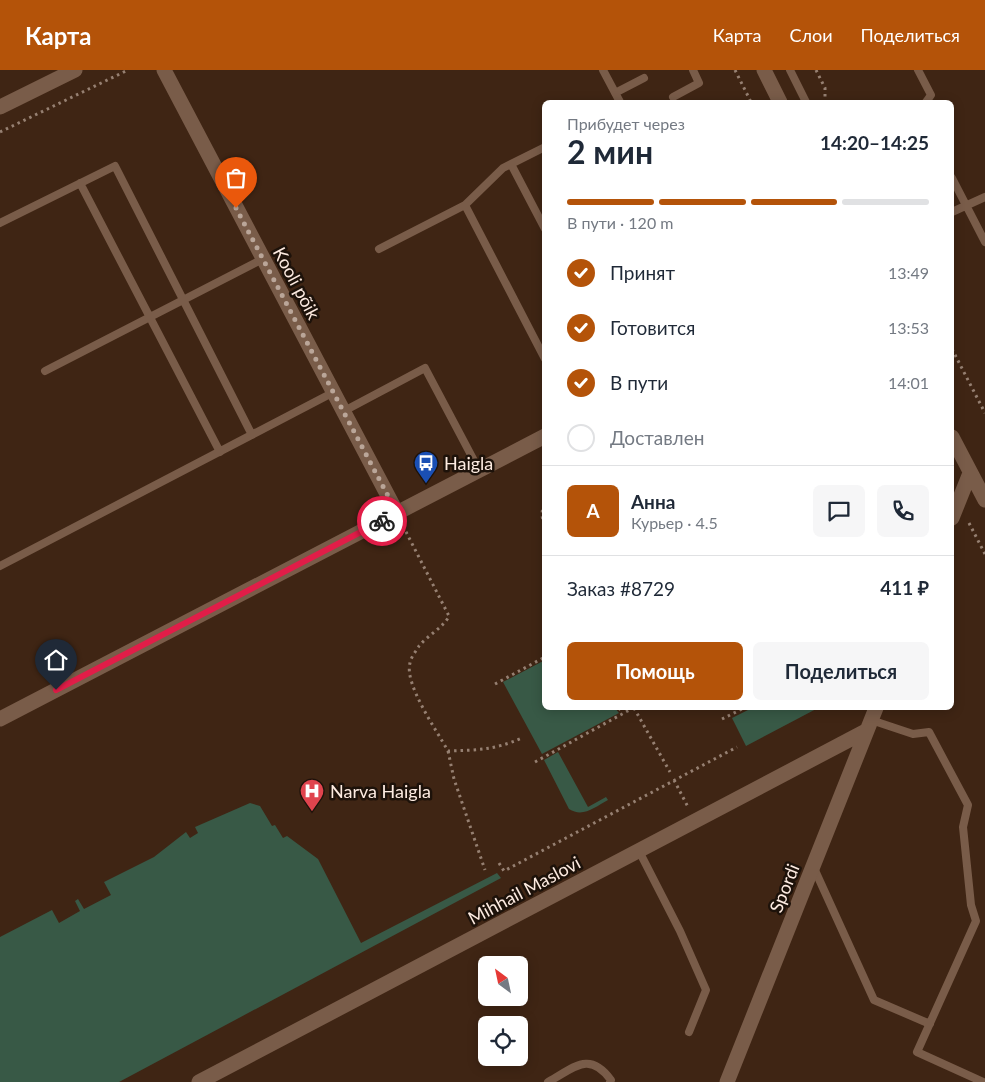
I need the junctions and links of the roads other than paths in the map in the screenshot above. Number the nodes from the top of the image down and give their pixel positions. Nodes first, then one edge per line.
1 (75, 70) edge
2 (164, 70) edge
3 (603, 70) edge
4 (693, 70) edge
5 (764, 70) edge
6 (790, 70) edge
7 (918, 70) edge
8 (644, 78) dead end
9 (615, 93) junction
10 (673, 97) dead end
11 (619, 100) edge
12 (779, 100) edge
13 (805, 100) edge
14 (927, 100) edge
15 (0, 107) edge
16 (542, 148) edge
17 (511, 164) junction
18 (954, 182) edge
19 (80, 183) junction
20 (985, 197) edge
21 (465, 205) junction
22 (966, 206) junction
23 (954, 211) edge
24 (0, 223) edge
25 (542, 223) edge
26 (985, 242) edge
27 (379, 249) dead end
28 (264, 259) junction
29 (184, 300) junction
30 (150, 317) junction
31 (542, 353) edge
32 (45, 370) dead end
33 (334, 392) junction
34 (344, 411) junction
35 (252, 435) junction
36 (542, 438) edge
37 (954, 441) edge
38 (220, 452) junction
39 (479, 470) junction
40 (970, 473) junction
41 (985, 500) edge
42 (954, 513) edge
43 (400, 518) junction
44 (0, 566) edge
45 (0, 719) edge
46 (871, 720) edge
47 (639, 851) junction
48 (813, 866) junction
49 (930, 1024) junction
50 (688, 1032) dead end
51 (199, 1082) edge
52 (548, 1082) edge
53 (610, 1082) edge
54 (727, 1082) edge
55 (983, 1082) edge

1 - 15 street
2 - 28 street, Kooli põik
3 - 9 lane
4 - 10 lane
5 - 12 street
6 - 13 lane
7 - 14 lane
8 - 9 lane
9 - 11 lane
16 - 17 lane
17 - 21 lane
17 - 25 lane
18 - 22 lane
19 - 24 lane
19 - 29 lane
19 - 30 lane
20 - 22 lane
21 - 27 lane
21 - 31 lane
22 - 23 lane
22 - 26 lane
28 - 29 lane
28 - 33 street, Kooli põik
29 - 30 lane
29 - 35 lane
30 - 32 lane
30 - 38 lane
33 - 34 street, Kooli põik
33 - 35 lane
34 - 39 lane
34 - 43 street, Kooli põik
35 - 38 lane
36 - 39 street
37 - 40 street
38 - 44 lane
39 - 43 street
40 - 41 street
40 - 42 street
43 - 45 street
46 - 47 street, Mihhail Maslovi
46 - 48 street, Spordi
46 - 49 lane
47 - 50 lane
47 - 51 street, Mihhail Maslovi
48 - 49 lane
48 - 54 street, Spordi
49 - 55 lane
52 - 53 lane

